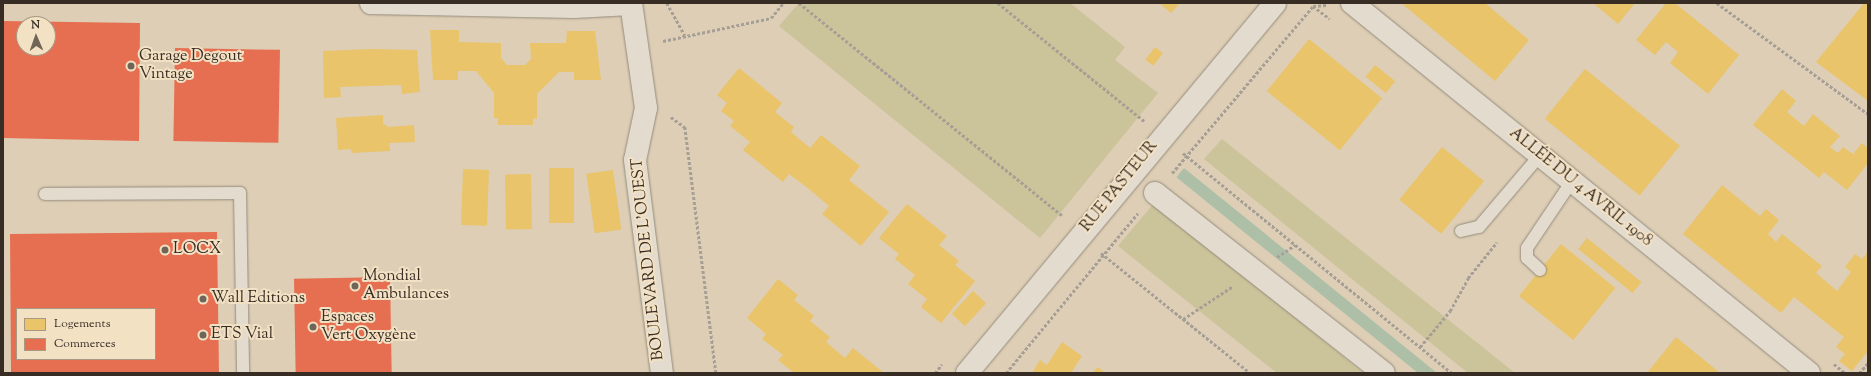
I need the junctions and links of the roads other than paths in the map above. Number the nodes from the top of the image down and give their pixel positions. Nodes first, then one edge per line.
1 (371, 3) edge
2 (631, 3) edge
3 (1276, 3) edge
4 (1352, 3) edge
5 (1540, 155) junction
6 (1572, 181) junction
7 (1155, 193) dead end
8 (45, 194) dead end
9 (1461, 231) dead end
10 (1540, 270) dead end
11 (243, 373) edge
12 (662, 373) edge
13 (967, 373) edge
14 (1384, 373) edge
15 (1809, 373) edge

1 - 2 street
2 - 12 street, BOULEVARD DE L'OUEST
3 - 13 street, RUE PASTEUR
4 - 5 street, ALLÉE DU 4 AVRIL 1908
5 - 6 street, ALLÉE DU 4 AVRIL 1908
5 - 9 lane
6 - 10 lane
6 - 15 street, ALLÉE DU 4 AVRIL 1908
7 - 14 street
8 - 11 lane

